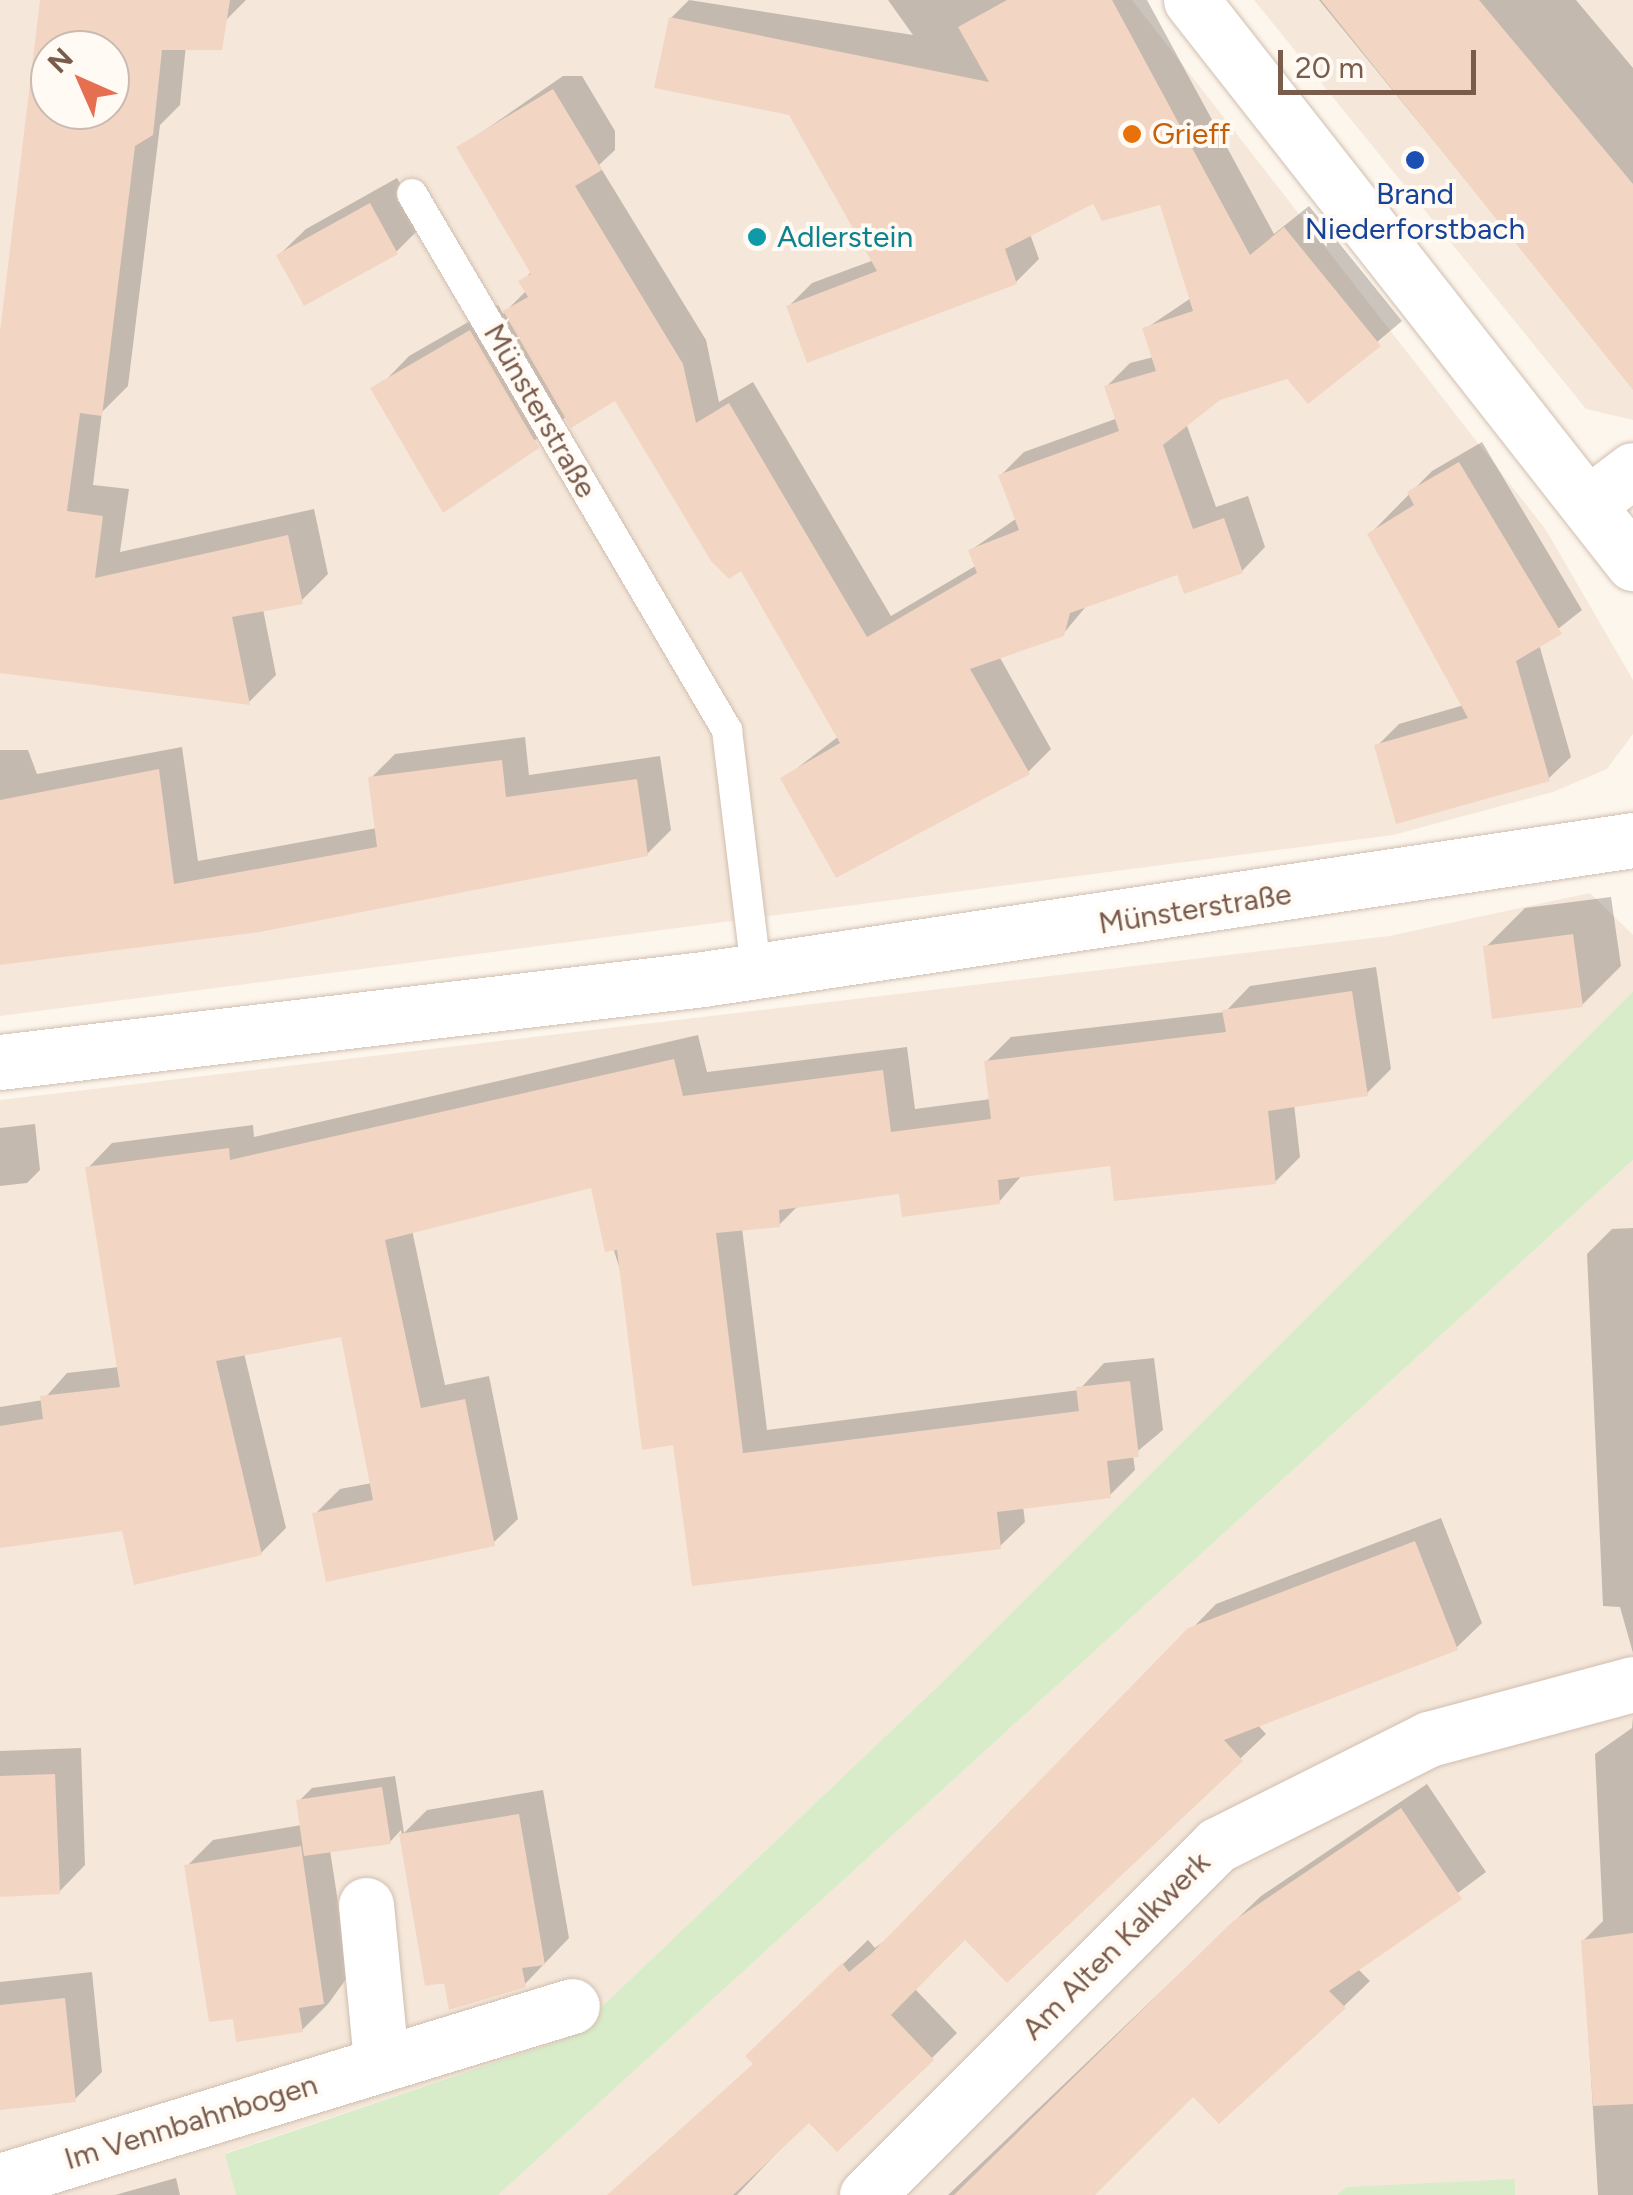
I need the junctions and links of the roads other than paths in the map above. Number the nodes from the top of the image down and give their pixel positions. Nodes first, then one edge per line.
1 (1191, 0) edge
2 (412, 194) dead end
3 (1612, 485) edge
4 (1633, 564) edge
5 (1633, 840) edge
6 (756, 970) junction
7 (0, 1062) edge
8 (1633, 1684) edge
9 (366, 1905) dead end
10 (572, 2006) dead end
11 (381, 2062) junction
12 (0, 2181) edge
13 (866, 2195) edge

1 - 3 street
2 - 6 lane, Münsterstraße
3 - 4 street
5 - 6 street, Münsterstraße
6 - 7 street, Münsterstraße
8 - 13 street, Am Alten Kalkwerk
9 - 11 street
10 - 11 street, Im Vennbahnbogen
11 - 12 street, Im Vennbahnbogen

